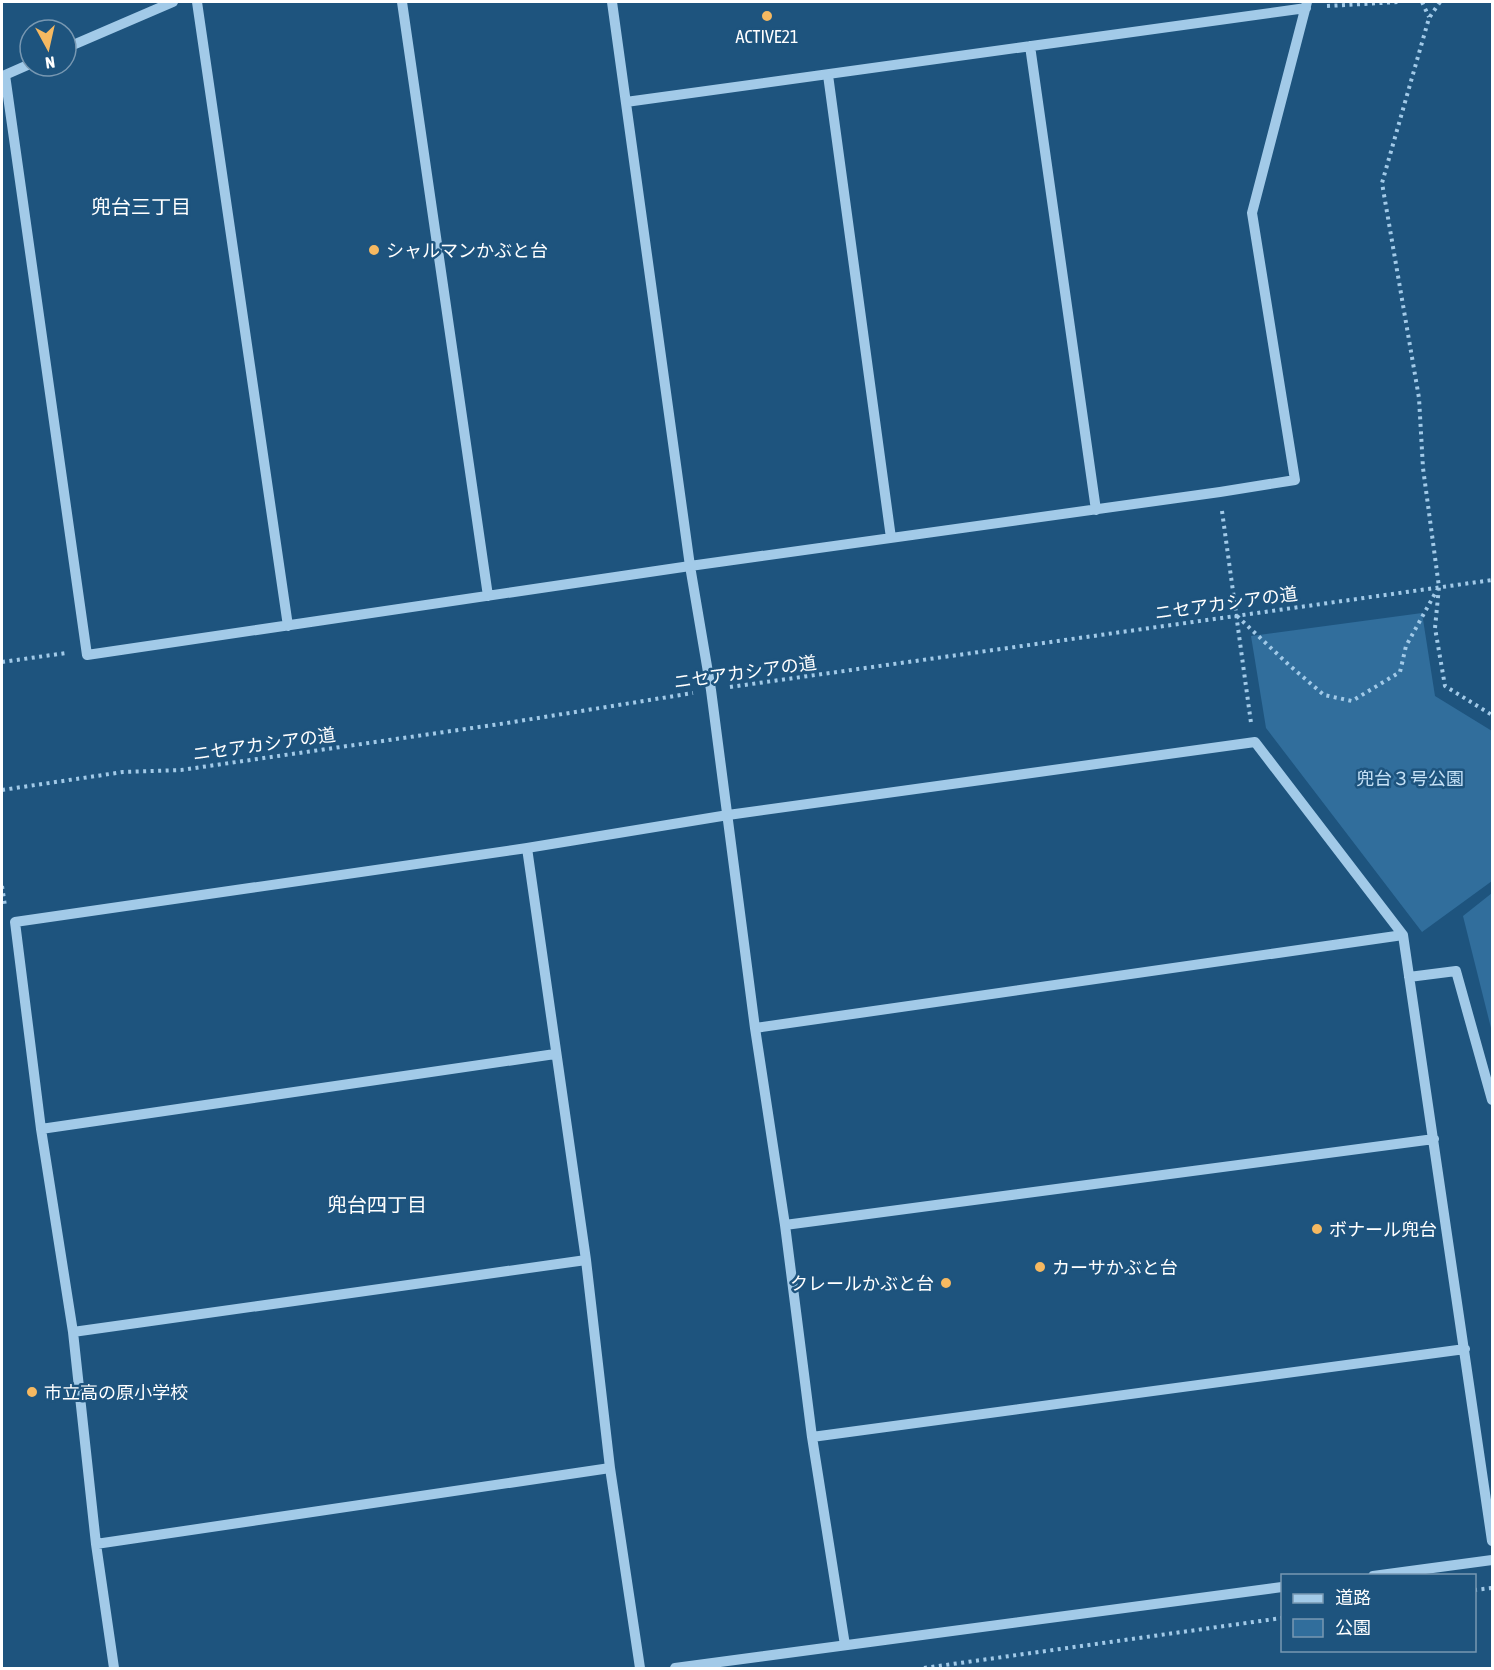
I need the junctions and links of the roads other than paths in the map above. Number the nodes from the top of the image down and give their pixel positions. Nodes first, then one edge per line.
1 (173, 2) edge
2 (197, 2) edge
3 (402, 2) edge
4 (612, 2) edge
5 (1307, 5) edge
6 (78, 43) edge
7 (1030, 46) junction
8 (18, 69) edge
9 (828, 75) junction
10 (626, 102) junction
11 (1096, 510) junction
12 (891, 538) junction
13 (690, 566) junction
14 (488, 596) junction
15 (288, 626) junction
16 (728, 815) junction
17 (527, 848) junction
18 (1403, 935) junction
19 (1409, 977) junction
20 (755, 1028) junction
21 (555, 1054) junction
22 (1492, 1100) edge
23 (41, 1129) junction
24 (1434, 1139) junction
25 (785, 1225) junction
26 (586, 1260) junction
27 (73, 1332) junction
28 (1465, 1348) junction
29 (812, 1437) junction
30 (610, 1468) junction
31 (1492, 1541) edge
32 (96, 1544) junction
33 (1492, 1560) edge
34 (1380, 1574) edge
35 (1281, 1587) edge
36 (845, 1646) junction
37 (114, 1668) edge
38 (640, 1668) edge
39 (675, 1668) edge

1 - 6 street
2 - 15 street
3 - 14 street
4 - 10 street
5 - 7 street
5 - 11 street
7 - 9 street
7 - 11 street
8 - 15 street
9 - 10 street
9 - 12 street
10 - 13 street
11 - 12 street
12 - 13 street
13 - 14 street
13 - 16 street
14 - 15 street
16 - 17 street
16 - 18 street
16 - 20 street
17 - 21 street
17 - 23 street
18 - 19 street
18 - 20 street
19 - 22 street
19 - 24 street
20 - 25 street
21 - 23 street
21 - 26 street
23 - 27 street
24 - 25 street
24 - 28 street
25 - 29 street
26 - 27 street
26 - 30 street
27 - 32 street
28 - 29 street
28 - 31 street
29 - 36 street
30 - 32 street
30 - 38 street
32 - 37 street
33 - 34 street
35 - 36 street
36 - 39 street

